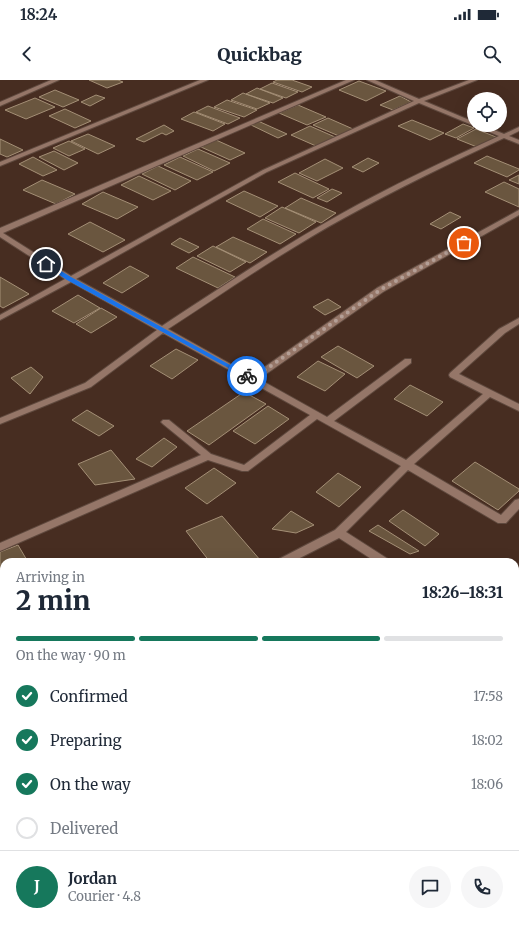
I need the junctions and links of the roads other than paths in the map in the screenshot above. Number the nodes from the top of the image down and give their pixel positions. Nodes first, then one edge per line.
1 (56, 80) edge
2 (205, 80) edge
3 (351, 80) edge
4 (370, 80) edge
5 (474, 80) edge
6 (418, 101) junction
7 (0, 104) edge
8 (467, 121) edge
9 (519, 129) edge
10 (494, 132) edge
11 (504, 136) junction
12 (519, 142) edge
13 (0, 164) edge
14 (519, 212) edge
15 (0, 231) edge
16 (0, 234) edge
17 (69, 278) junction
18 (0, 318) edge
19 (519, 320) edge
20 (163, 329) junction
21 (408, 361) dead end
22 (252, 379) junction
23 (489, 393) junction
24 (519, 408) edge
25 (317, 414) junction
26 (0, 421) edge
27 (328, 421) junction
28 (166, 422) dead end
29 (208, 456) junction
30 (407, 465) junction
31 (519, 504) edge
32 (339, 533) junction
33 (0, 547) edge
34 (291, 558) edge
35 (378, 558) edge

1 - 7 street
2 - 13 street
3 - 15 street
4 - 6 street
5 - 6 street
6 - 8 street
6 - 17 street
9 - 11 street
10 - 11 street
11 - 12 street
11 - 20 street
14 - 22 street
16 - 17 street
17 - 18 street
17 - 20 street
19 - 23 street
20 - 22 street
20 - 26 street
21 - 27 street
22 - 25 street
23 - 24 street
23 - 30 street
25 - 27 street
25 - 29 street
27 - 30 street
28 - 29 street
29 - 33 street
30 - 31 street
30 - 32 street
32 - 34 street
32 - 35 street

